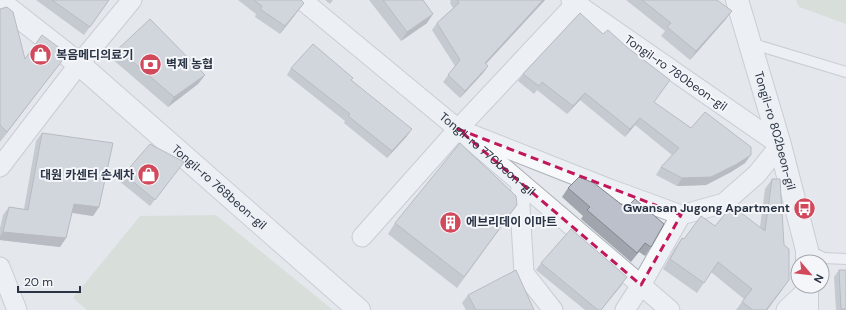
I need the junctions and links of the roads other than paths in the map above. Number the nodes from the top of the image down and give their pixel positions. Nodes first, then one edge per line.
1 (132, 0) edge
2 (302, 0) edge
3 (737, 0) edge
4 (575, 1) edge
5 (0, 2) edge
6 (750, 43) junction
7 (79, 64) junction
8 (846, 72) edge
9 (458, 129) junction
10 (780, 145) junction
11 (0, 167) edge
12 (521, 183) junction
13 (681, 214) junction
14 (362, 237) dead end
15 (807, 254) edge
16 (830, 258) edge
17 (846, 259) edge
18 (0, 267) edge
19 (641, 285) junction
20 (807, 295) edge
21 (17, 310) edge
22 (359, 310) edge
23 (553, 310) edge
24 (625, 310) edge
25 (670, 310) edge
26 (786, 310) edge

1 - 7 street
2 - 9 street, Tongil-ro 770beon-gil
3 - 6 street, Tongil-ro 802beon-gil
4 - 9 street
4 - 10 street, Tongil-ro 780beon-gil
5 - 7 street, Tongil-ro 768beon-gil
6 - 8 lane
6 - 10 street, Tongil-ro 802beon-gil
7 - 11 street
7 - 22 street, Tongil-ro 768beon-gil
9 - 12 street, Tongil-ro 770beon-gil
9 - 13 street
9 - 14 street
10 - 13 street
10 - 15 street, Tongil-ro 802beon-gil
12 - 19 street, Tongil-ro 770beon-gil
12 - 23 street
13 - 19 street
16 - 17 lane
18 - 21 street
19 - 24 street
19 - 25 street, Tongil-ro 770beon-gil
20 - 26 street

